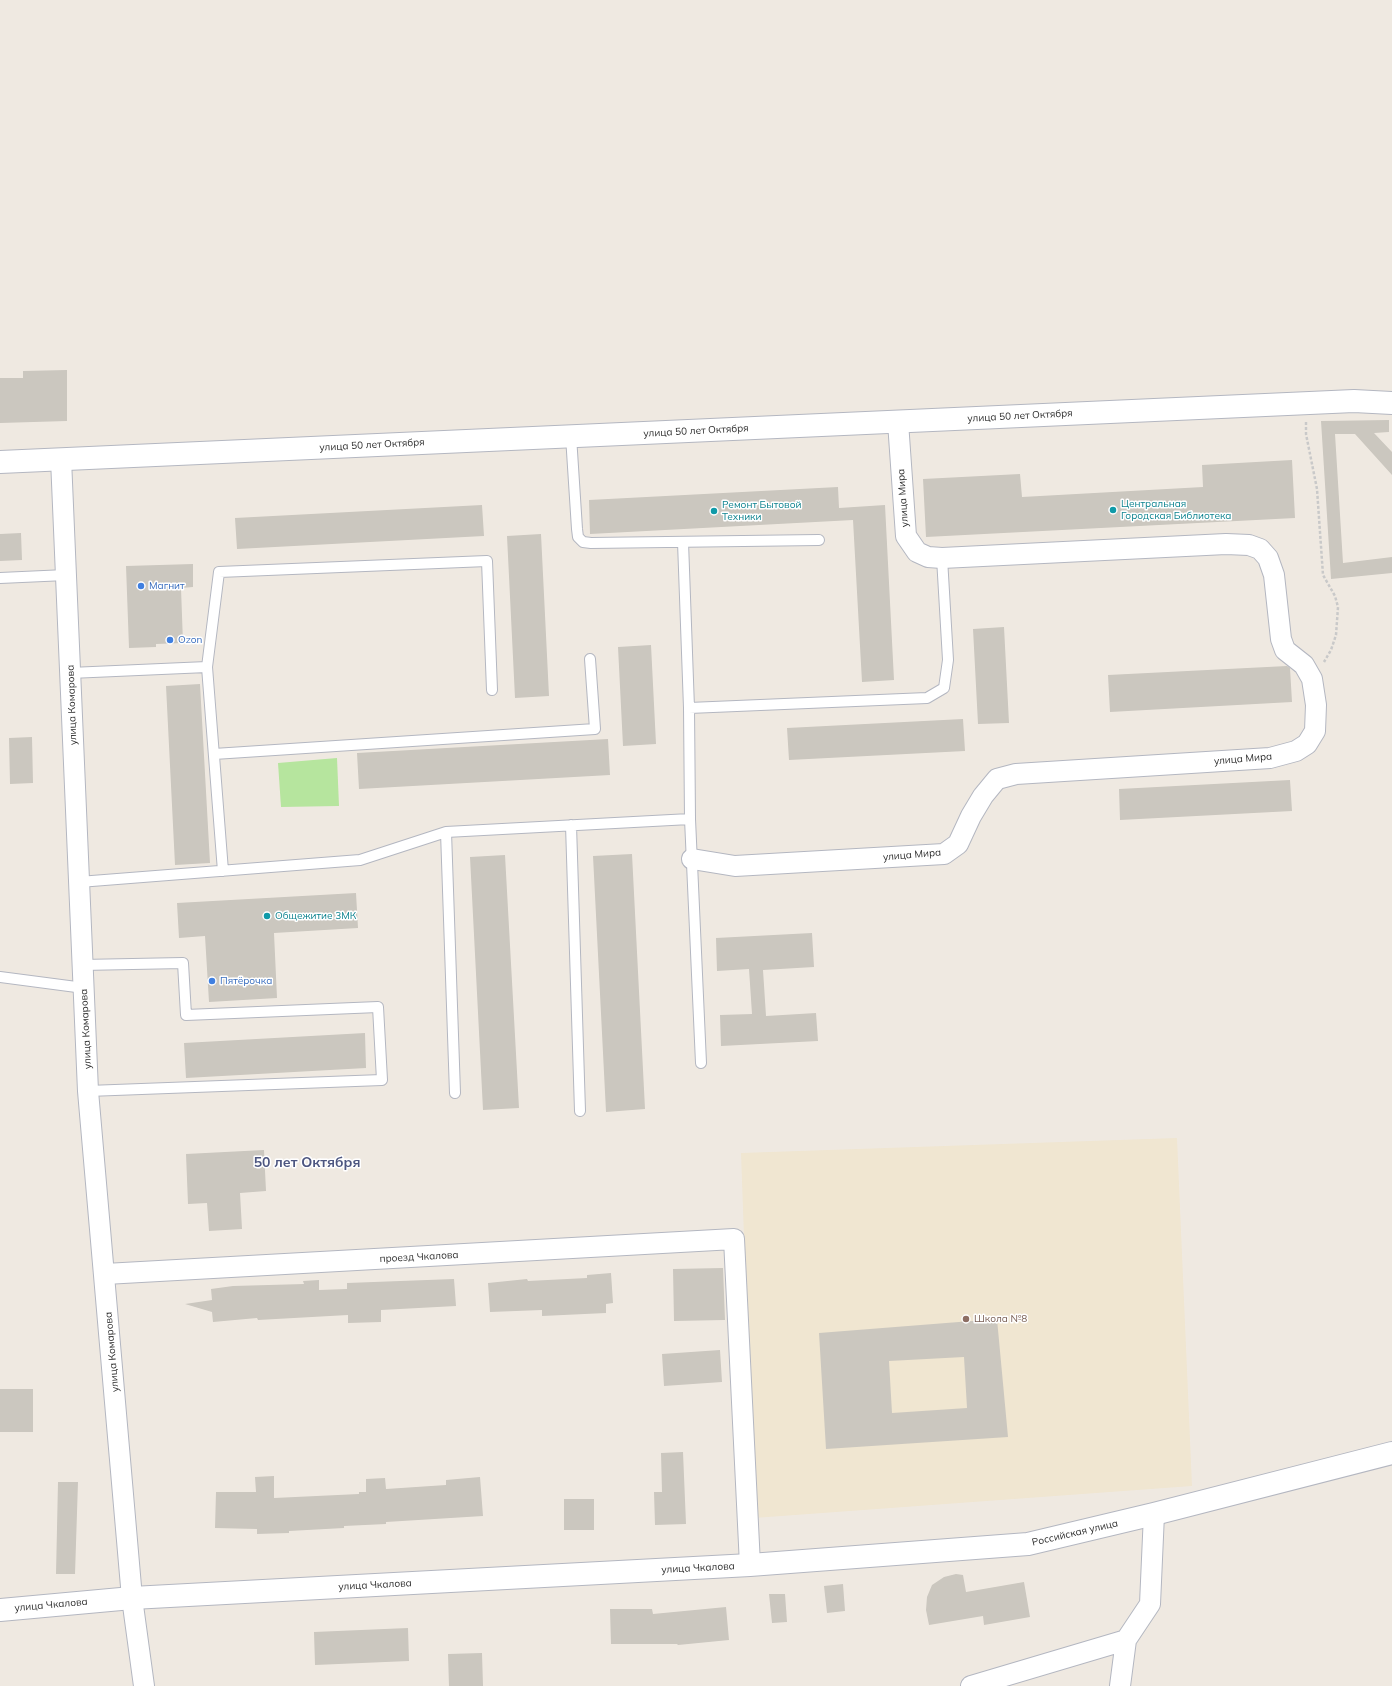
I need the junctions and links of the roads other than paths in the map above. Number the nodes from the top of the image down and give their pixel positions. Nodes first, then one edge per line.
1 (1392, 403) edge
2 (898, 422) junction
3 (571, 436) junction
4 (61, 459) junction
5 (0, 462) edge
6 (819, 540) dead end
7 (683, 542) junction
8 (942, 558) junction
9 (66, 575) junction
10 (0, 578) edge
11 (590, 659) dead end
12 (206, 667) junction
13 (70, 673) junction
14 (492, 690) dead end
15 (689, 708) junction
16 (214, 754) junction
17 (690, 819) junction
18 (571, 825) junction
19 (446, 832) junction
20 (692, 860) junction
21 (224, 871) junction
22 (79, 882) junction
23 (82, 965) junction
24 (0, 977) edge
25 (84, 988) junction
26 (701, 1063) dead end
27 (88, 1091) junction
28 (455, 1093) dead end
29 (580, 1111) dead end
30 (105, 1274) junction
31 (1392, 1453) edge
32 (1154, 1514) junction
33 (750, 1566) junction
34 (132, 1598) junction
35 (0, 1610) edge
36 (1126, 1640) junction
37 (144, 1686) edge
38 (971, 1686) edge
39 (1120, 1686) edge

1 - 2 street, улица 50 лет Октября
2 - 3 street, улица 50 лет Октября
2 - 8 street, улица Мира
3 - 4 street, улица 50 лет Октября
3 - 7 lane
4 - 5 street, улица 50 лет Октября
4 - 9 street, улица Комарова
6 - 7 lane
7 - 15 lane
8 - 15 lane
8 - 20 street, улица Мира
9 - 10 lane
9 - 13 street, улица Комарова
11 - 16 lane
12 - 13 lane
12 - 14 lane
12 - 16 lane
13 - 22 street, улица Комарова
15 - 17 lane
16 - 21 lane
17 - 18 lane
17 - 20 lane
18 - 19 lane
18 - 29 lane
19 - 21 lane
19 - 28 lane
20 - 26 lane
21 - 22 lane
22 - 23 street, улица Комарова
23 - 25 street, улица Комарова
23 - 27 lane
24 - 25 lane
25 - 27 street, улица Комарова
27 - 30 street, улица Комарова
30 - 33 street, проезд Чкалова
30 - 34 street, улица Комарова
31 - 32 street, Российская улица
32 - 33 street, Российская улица
32 - 36 street
33 - 34 street, улица Чкалова
34 - 35 street, улица Чкалова
34 - 37 street, улица Комарова
36 - 38 street
36 - 39 street

